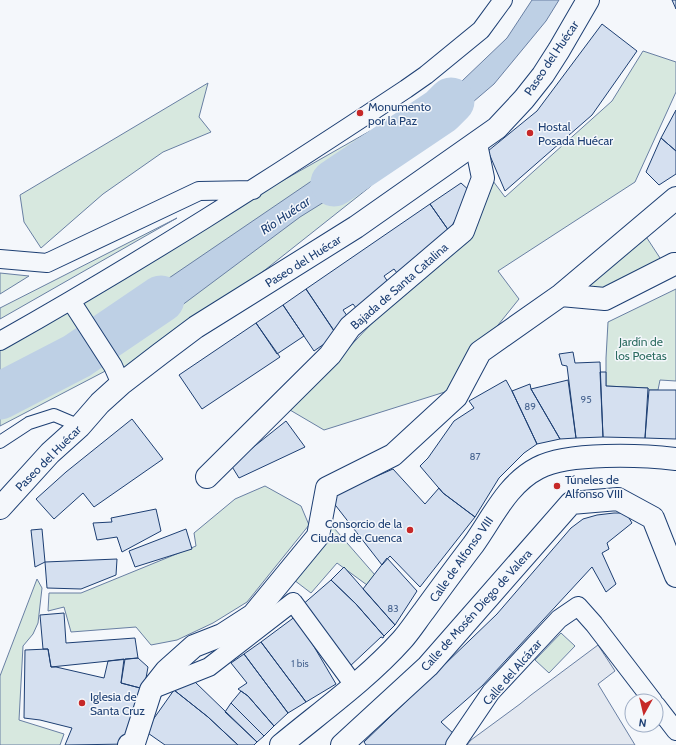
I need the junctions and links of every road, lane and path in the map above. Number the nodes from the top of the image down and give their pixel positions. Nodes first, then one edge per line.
1 (504, 0) edge
2 (588, 0) edge
3 (476, 144) junction
4 (253, 190) junction
5 (676, 198) edge
6 (0, 259) edge
7 (676, 264) edge
8 (561, 295) junction
9 (71, 301) junction
10 (0, 341) edge
11 (117, 375) junction
12 (80, 426) junction
13 (0, 442) edge
14 (676, 460) edge
15 (207, 477) dead end
16 (0, 508) edge
17 (676, 576) edge
18 (354, 685) junction
19 (152, 690) junction
20 (647, 693) edge
21 (664, 715) edge
22 (676, 731) edge
23 (129, 745) edge
24 (281, 745) edge
25 (342, 745) edge
26 (455, 745) edge

1 - 4 street
2 - 3 street, Paseo del Huécar
3 - 11 street, Paseo del Huécar
3 - 15 street, Bajada de Santa Catalina
4 - 6 street
4 - 9 street
5 - 8 street
7 - 8 street
8 - 19 street
9 - 10 street
9 - 11 street
11 - 12 street, Paseo del Huécar
12 - 13 lane
12 - 16 street, Paseo del Huécar
14 - 18 street, Calle de Alfonso VIII
17 - 25 street, Calle de Mosén Diego de Valera
18 - 19 street
18 - 24 street, Calle de Alfonso VIII
19 - 23 street
20 - 26 street, Calle del Alcázar
21 - 22 street

